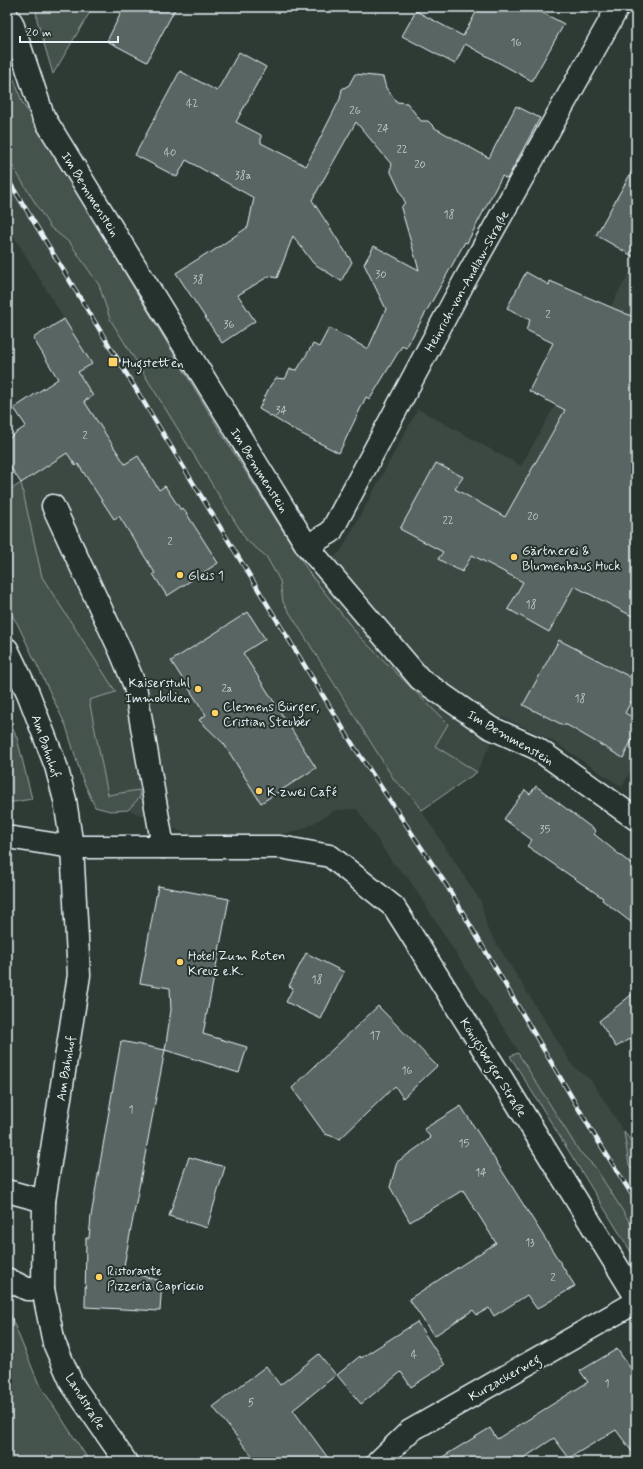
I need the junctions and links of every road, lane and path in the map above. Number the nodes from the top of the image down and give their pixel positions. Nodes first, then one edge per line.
1 (618, 7) edge
2 (7, 16) edge
3 (53, 506) dead end
4 (307, 546) junction
5 (7, 649) edge
6 (636, 819) edge
7 (7, 837) edge
8 (72, 847) junction
9 (163, 847) junction
10 (7, 1191) edge
11 (44, 1201) junction
12 (7, 1279) edge
13 (42, 1289) junction
14 (636, 1297) edge
15 (636, 1302) edge
16 (126, 1462) edge
17 (378, 1462) edge

1 - 4 street, Heinrich-von-Andlaw-Straße
2 - 4 street, Im Bemmenstein
3 - 9 street
4 - 6 street, Im Bemmenstein
5 - 8 street, Am Bahnhof
7 - 8 street
8 - 9 street
8 - 11 street, Am Bahnhof
9 - 14 street, Königsberger Straße
10 - 11 street
11 - 13 street, Am Bahnhof
12 - 13 street
13 - 16 street, Landstraße
15 - 17 street, Kurzackerweg

